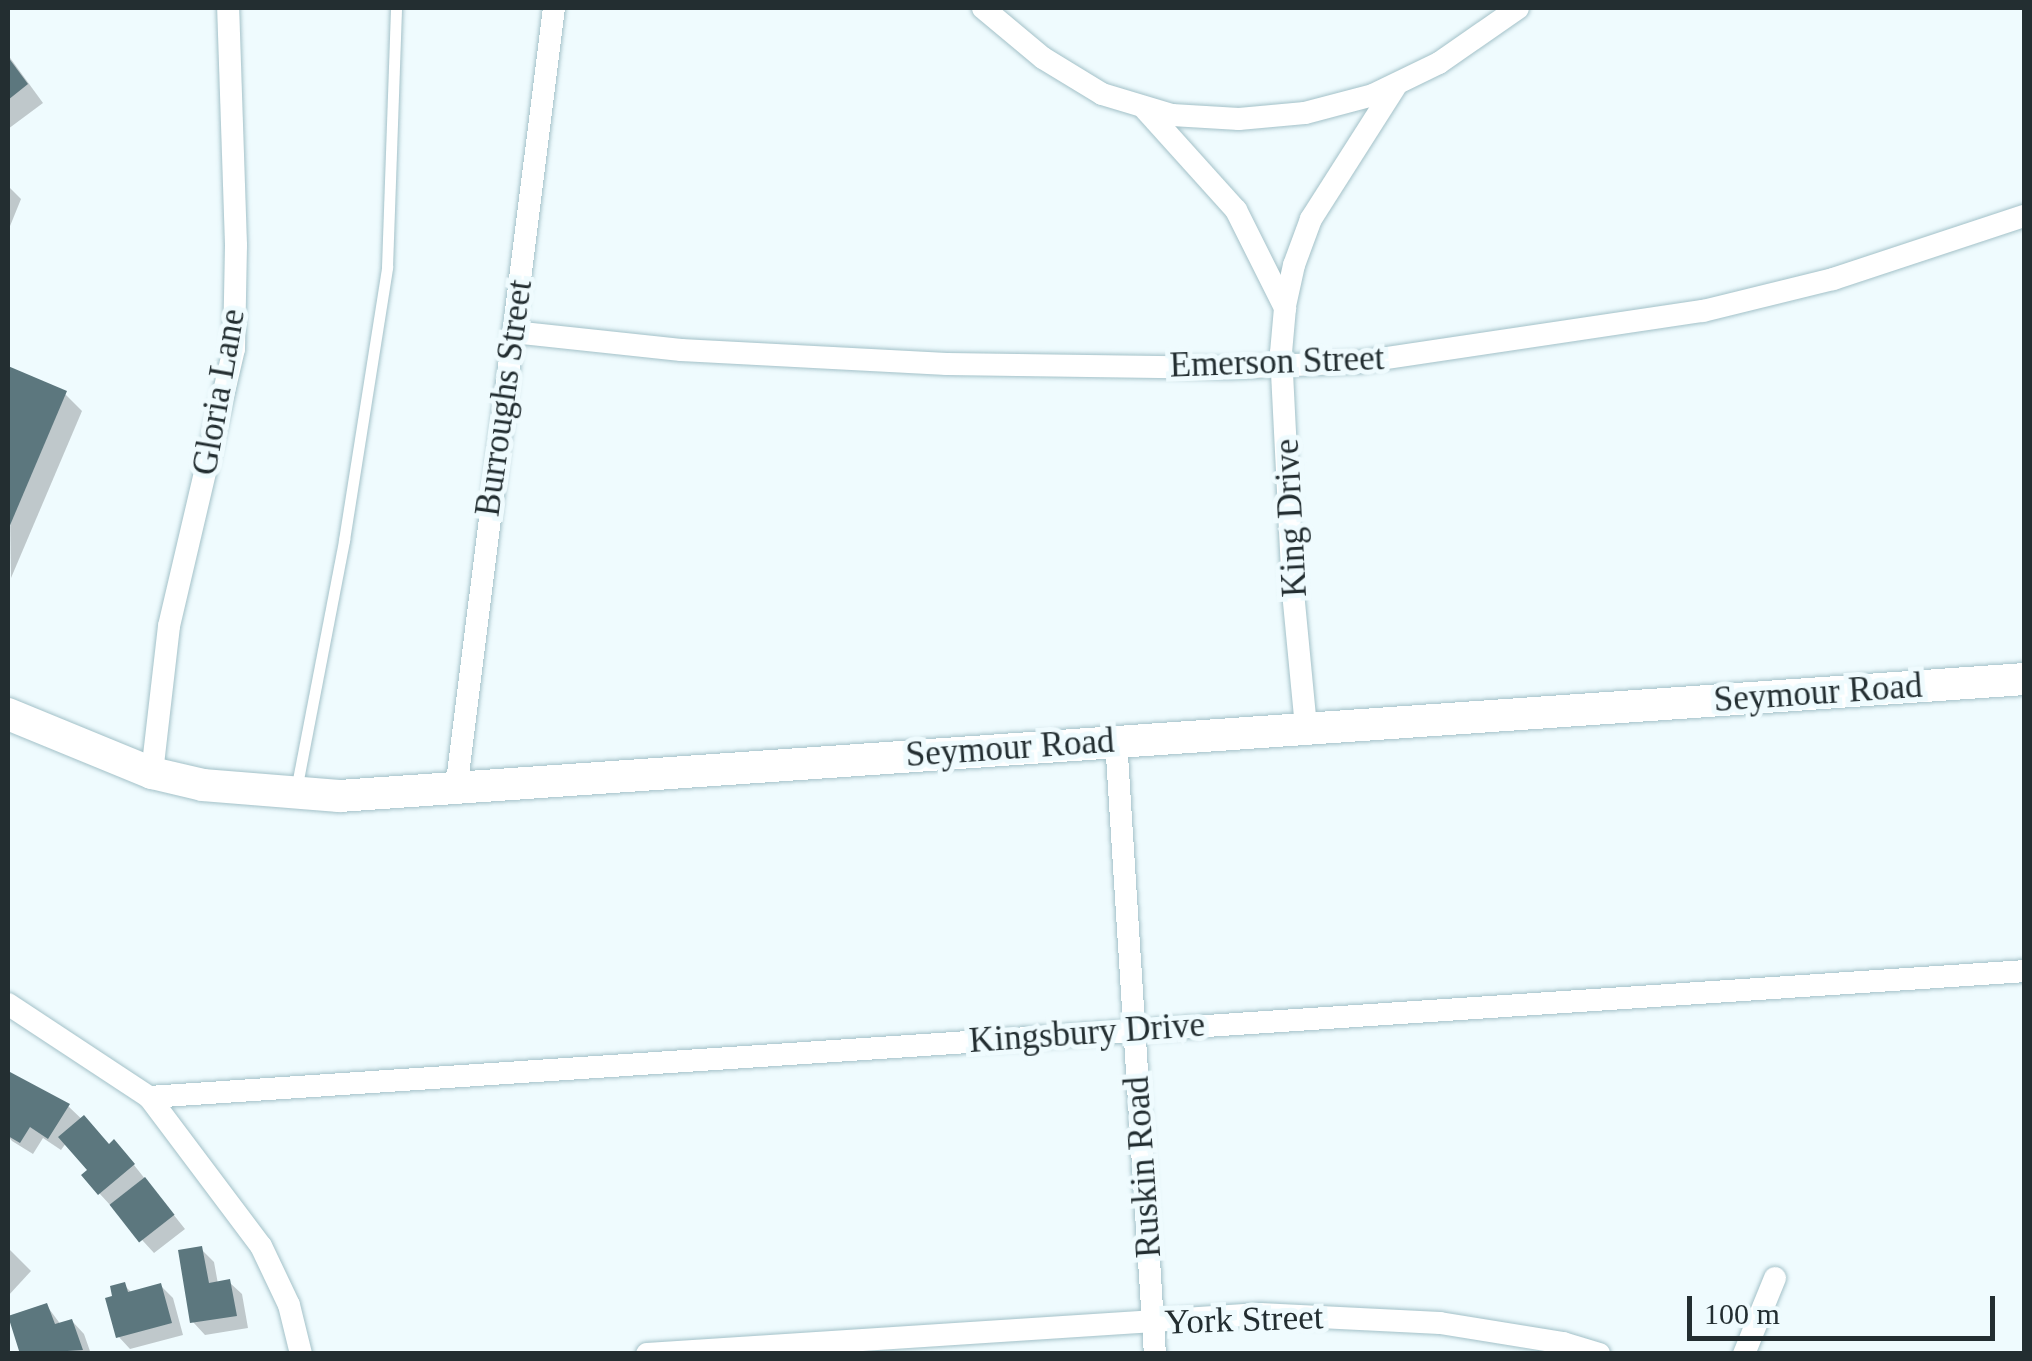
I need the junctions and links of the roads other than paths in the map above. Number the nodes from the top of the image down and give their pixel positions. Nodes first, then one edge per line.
1 (228, 8) edge
2 (396, 8) edge
3 (554, 8) edge
4 (983, 8) edge
5 (1518, 8) edge
6 (1398, 84) junction
7 (1145, 109) junction
8 (2024, 216) edge
9 (1285, 308) junction
10 (513, 332) junction
11 (1282, 366) junction
12 (2024, 679) edge
13 (8, 714) edge
14 (1306, 728) junction
15 (1116, 740) junction
16 (152, 773) junction
17 (456, 790) junction
18 (295, 794) junction
19 (2024, 971) edge
20 (8, 1004) edge
21 (1135, 1030) junction
22 (150, 1098) junction
23 (1775, 1278) dead end
24 (1153, 1323) junction
25 (301, 1354) edge
26 (646, 1354) edge
27 (1155, 1354) edge
28 (1599, 1354) edge
29 (1744, 1354) edge

1 - 16 street, Gloria Lane
2 - 18 lane
3 - 10 street, Burroughs Street
4 - 7 street
5 - 6 street
6 - 7 street
6 - 9 street, King Drive
7 - 9 street, King Drive
8 - 11 street, Emerson Street
9 - 11 street, King Drive
10 - 11 street, Emerson Street
10 - 17 street, Burroughs Street
11 - 14 street, King Drive
12 - 14 street, Seymour Road
13 - 16 street, Seymour Road
14 - 15 street, Seymour Road
15 - 17 street, Seymour Road
15 - 21 street, Ruskin Road
16 - 18 street, Seymour Road
17 - 18 street, Seymour Road
19 - 21 street, Kingsbury Drive
20 - 22 street
21 - 22 street, Kingsbury Drive
21 - 24 street, Ruskin Road
22 - 25 street
23 - 29 street
24 - 26 street, York Street
24 - 27 street, Ruskin Road
24 - 28 street, York Street

